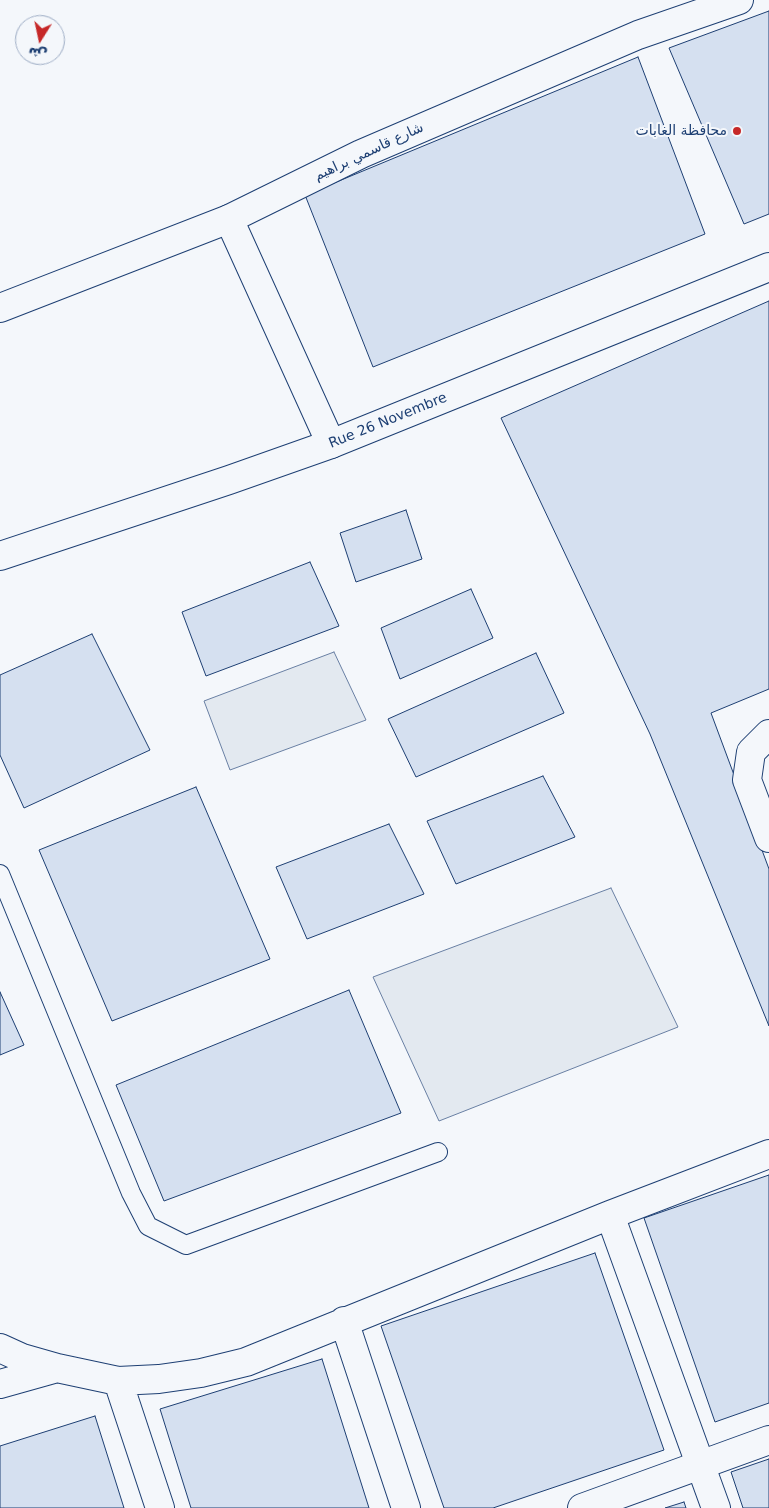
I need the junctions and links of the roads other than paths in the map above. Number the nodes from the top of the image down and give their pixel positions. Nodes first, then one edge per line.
1 (739, 0) edge
2 (230, 219) junction
3 (769, 267) edge
4 (0, 308) edge
5 (331, 444) junction
6 (0, 556) edge
7 (760, 743) edge
8 (769, 838) edge
9 (0, 874) edge
10 (438, 1152) dead end
11 (769, 1154) edge
12 (610, 1215) junction
13 (344, 1321) junction
14 (0, 1348) edge
15 (56, 1368) junction
16 (118, 1380) junction
17 (0, 1384) edge
18 (769, 1440) edge
19 (700, 1464) junction
20 (160, 1508) edge
21 (406, 1508) edge
22 (582, 1508) edge
23 (716, 1508) edge

1 - 2 street, شارع قاسمي براهيم
2 - 4 street, شارع قاسمي براهيم
2 - 5 street
3 - 5 street, Rue 26 Novembre
5 - 6 street, Rue 26 Novembre
7 - 8 street
9 - 10 lane
11 - 12 street
12 - 13 street
12 - 19 street
13 - 16 street
13 - 21 street
14 - 15 street
15 - 16 street
15 - 17 street
16 - 20 street
18 - 19 street
19 - 22 street
19 - 23 street

